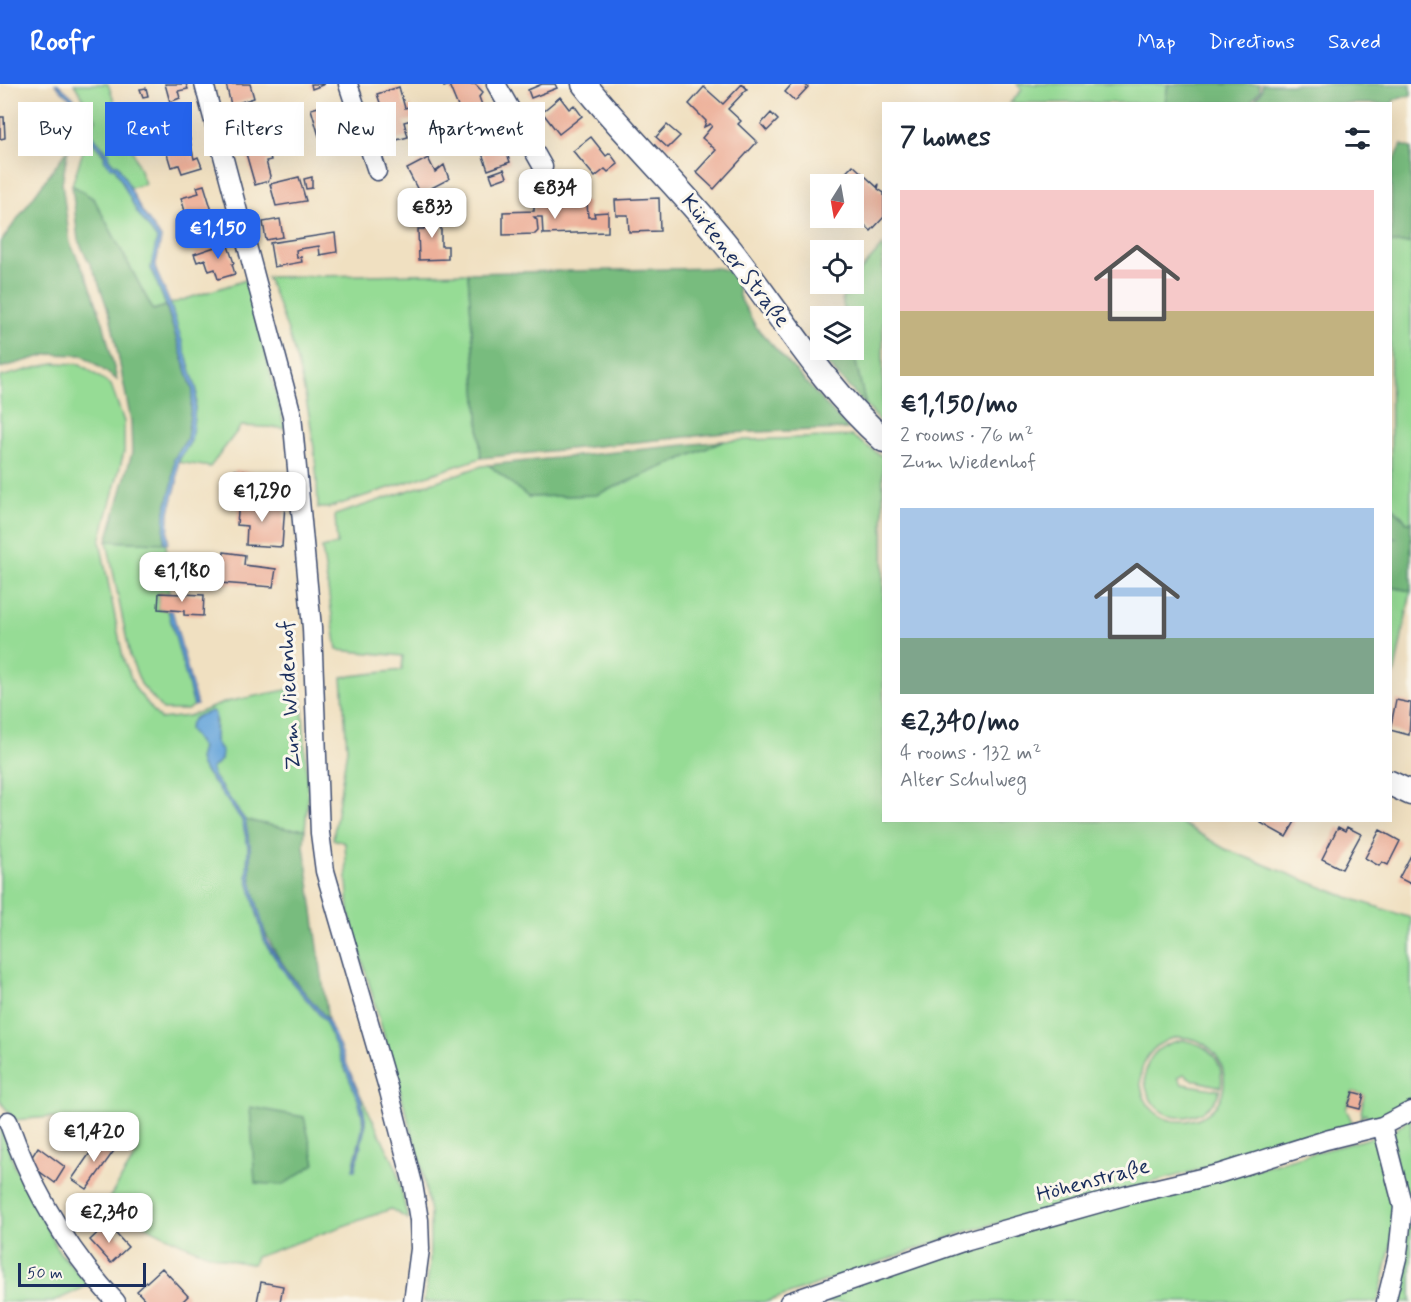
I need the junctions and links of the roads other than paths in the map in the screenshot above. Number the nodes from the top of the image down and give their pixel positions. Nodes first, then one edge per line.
1 (204, 84) edge
2 (348, 84) edge
3 (496, 84) edge
4 (584, 84) edge
5 (543, 167) dead end
6 (377, 171) dead end
7 (882, 438) edge
8 (1392, 784) edge
9 (1411, 793) edge
10 (1411, 1111) edge
11 (8, 1121) dead end
12 (1382, 1126) junction
13 (116, 1302) edge
14 (413, 1302) edge
15 (789, 1302) edge
16 (1386, 1302) edge

1 - 14 street, Zum Wiedenhof
2 - 6 street
3 - 5 street
4 - 7 street, Kürtener Straße
8 - 9 street
10 - 12 street, Höhenstraße
11 - 13 street
12 - 15 street, Höhenstraße
12 - 16 street

